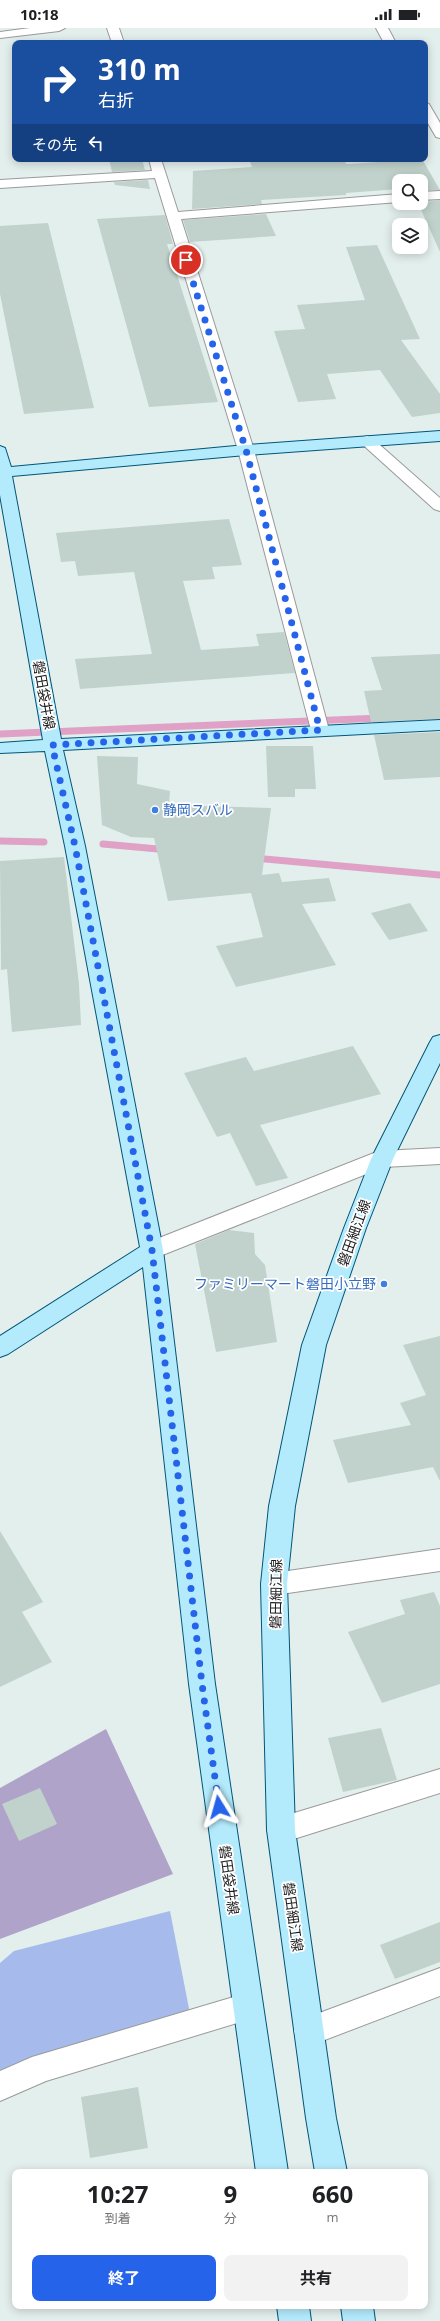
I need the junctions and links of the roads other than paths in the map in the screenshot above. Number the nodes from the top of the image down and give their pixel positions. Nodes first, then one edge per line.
1 (59, 28) edge
2 (114, 28) edge
3 (382, 28) edge
4 (0, 35) edge
5 (117, 40) edge
6 (388, 40) edge
7 (428, 112) edge
8 (440, 134) edge
9 (156, 162) edge
10 (159, 174) junction
11 (0, 184) edge
12 (440, 195) edge
13 (428, 196) edge
14 (392, 199) edge
15 (172, 216) junction
16 (440, 436) edge
17 (367, 442) junction
18 (246, 450) junction
19 (2, 466) edge
20 (440, 506) edge
21 (440, 725) edge
22 (320, 730) junction
23 (52, 745) junction
24 (0, 748) edge
25 (440, 1042) edge
26 (440, 1156) edge
27 (382, 1159) junction
28 (152, 1250) junction
29 (0, 1348) edge
30 (440, 1560) edge
31 (274, 1584) junction
32 (440, 1781) edge
33 (280, 1830) junction
34 (440, 1982) edge
35 (247, 2007) junction
36 (309, 2031) junction
37 (0, 2086) edge
38 (272, 2169) edge
39 (331, 2169) edge
40 (284, 2309) edge
41 (293, 2309) edge
42 (358, 2309) edge
43 (285, 2321) edge
44 (295, 2321) edge
45 (360, 2321) edge

1 - 4 street
2 - 5 street
3 - 6 street
7 - 8 street
9 - 10 street
10 - 11 street
10 - 15 street
12 - 13 street
14 - 15 street
15 - 18 street
16 - 17 main road
17 - 18 main road
17 - 20 street
18 - 19 main road
18 - 22 street
19 - 23 main road, 磐田袋井線
21 - 22 main road
22 - 23 main road
23 - 24 main road
23 - 28 main road, 磐田袋井線
25 - 27 main road, 磐田細江線
26 - 27 street
27 - 28 street
27 - 31 main road, 磐田細江線
28 - 29 main road
28 - 35 main road, 磐田袋井線
30 - 31 street
31 - 33 main road, 磐田細江線
32 - 33 street
33 - 36 main road, 磐田細江線
34 - 36 street
35 - 37 street
35 - 38 main road, 磐田袋井線
36 - 39 main road, 磐田細江線
40 - 43 main road
41 - 44 main road
42 - 45 main road

